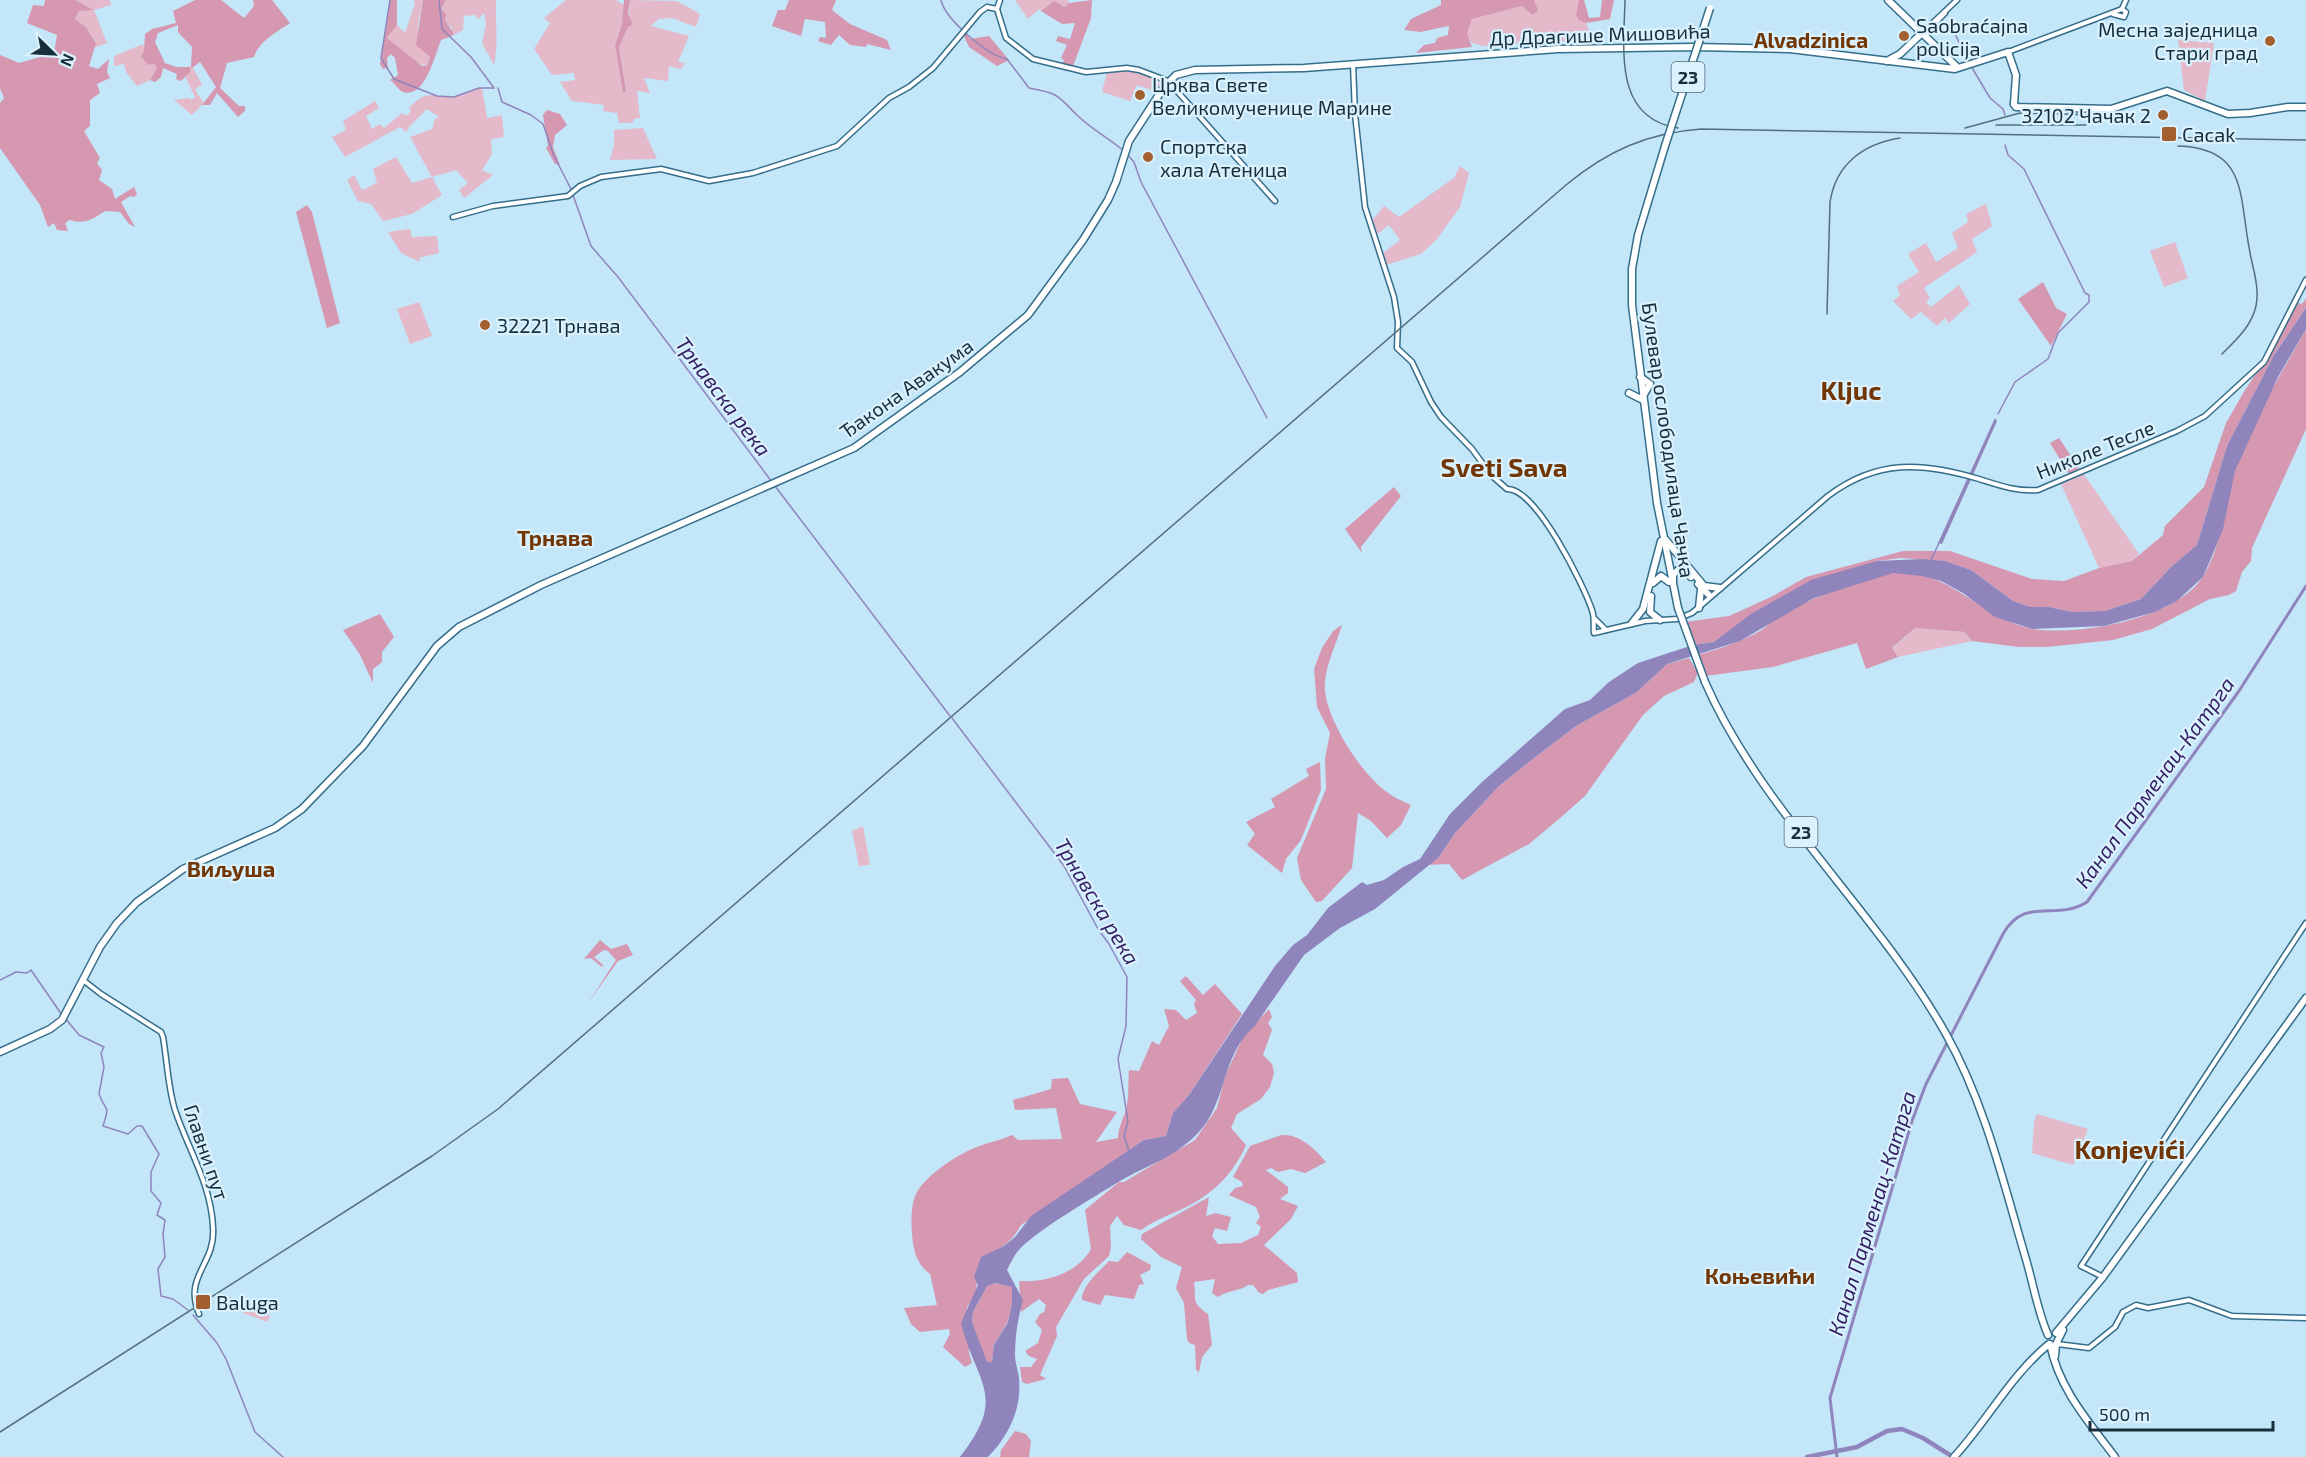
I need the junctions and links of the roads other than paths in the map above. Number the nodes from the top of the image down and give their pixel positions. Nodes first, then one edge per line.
1 (1000, 0) edge
2 (1712, 0) edge
3 (1888, 0) edge
4 (2126, 0) edge
5 (1955, 2) edge
6 (997, 9) junction
7 (1915, 28) junction
8 (1925, 35) junction
9 (1916, 39) junction
10 (1907, 48) junction
11 (2008, 52) junction
12 (1941, 55) junction
13 (1887, 61) junction
14 (1353, 64) junction
15 (1909, 64) junction
16 (1932, 65) junction
17 (1960, 68) junction
18 (1168, 81) junction
19 (2306, 106) edge
20 (1275, 201) dead end
21 (453, 217) dead end
22 (2306, 280) edge
23 (1629, 393) dead end
24 (1643, 400) junction
25 (1662, 534) junction
26 (1702, 587) junction
27 (1673, 588) junction
28 (1720, 588) junction
29 (1710, 596) junction
30 (1647, 608) junction
31 (1700, 608) junction
32 (1594, 618) junction
33 (1660, 620) junction
34 (1646, 621) junction
35 (1632, 623) junction
36 (1606, 630) junction
37 (2306, 923) edge
38 (83, 979) junction
39 (2306, 998) edge
40 (0, 1052) edge
41 (2103, 1276) junction
42 (198, 1314) dead end
43 (2306, 1318) edge
44 (2053, 1342) junction
45 (2061, 1380) junction
46 (1967, 1440) junction
47 (1949, 1457) edge
48 (1954, 1457) edge
49 (2115, 1457) edge

1 - 6 street
2 - 24 main road, Булевар ослободилаца Чачка / 23, bridge
3 - 7 main road
4 - 11 street, Др Драгише Мишовића
5 - 8 street
5 - 8 street
6 - 18 street
6 - 21 street
7 - 8 main road
7 - 9 main road
8 - 9 main road
8 - 12 main road
9 - 10 main road
10 - 13 main road
10 - 15 main road
11 - 17 main road, Др Драгише Мишовића
11 - 19 main road
12 - 16 main road
12 - 17 main road
13 - 14 main road, Др Драгише Мишовића
13 - 15 main road, Др Драгише Мишовића
14 - 18 main road, Др Драгише Мишовића
14 - 32 street
15 - 16 main road, Др Драгише Мишовића
16 - 17 main road, Др Драгише Мишовића
18 - 20 street
18 - 38 main road, Ђакона Авакума
22 - 28 street, Николе Тесле
23 - 24 main road
24 - 25 main road, Булевар ослободилаца Чачка / 23
25 - 26 main road
25 - 27 main road, Булевар ослободилаца Чачка / 23
25 - 30 main road
26 - 27 main road
26 - 28 main road
26 - 29 main road
26 - 31 main road
27 - 30 main road
27 - 44 main road, Булевар ослободилаца Чачка / 23, bridge
28 - 29 street, Николе Тесле
29 - 31 street, Николе Тесле
30 - 33 main road
30 - 34 main road
30 - 35 main road
31 - 33 street, Николе Тесле
32 - 36 street
32 - 36 street
33 - 34 street, Николе Тесле
34 - 35 street, Николе Тесле
35 - 36 street, Николе Тесле
37 - 41 street
38 - 40 main road, Ђакона Авакума
38 - 42 street, Главни пут
39 - 41 main road
41 - 44 main road
43 - 44 street
44 - 45 main road, 23
44 - 45 main road, 23
44 - 46 main road
45 - 49 main road, 23
46 - 47 main road
46 - 48 main road

